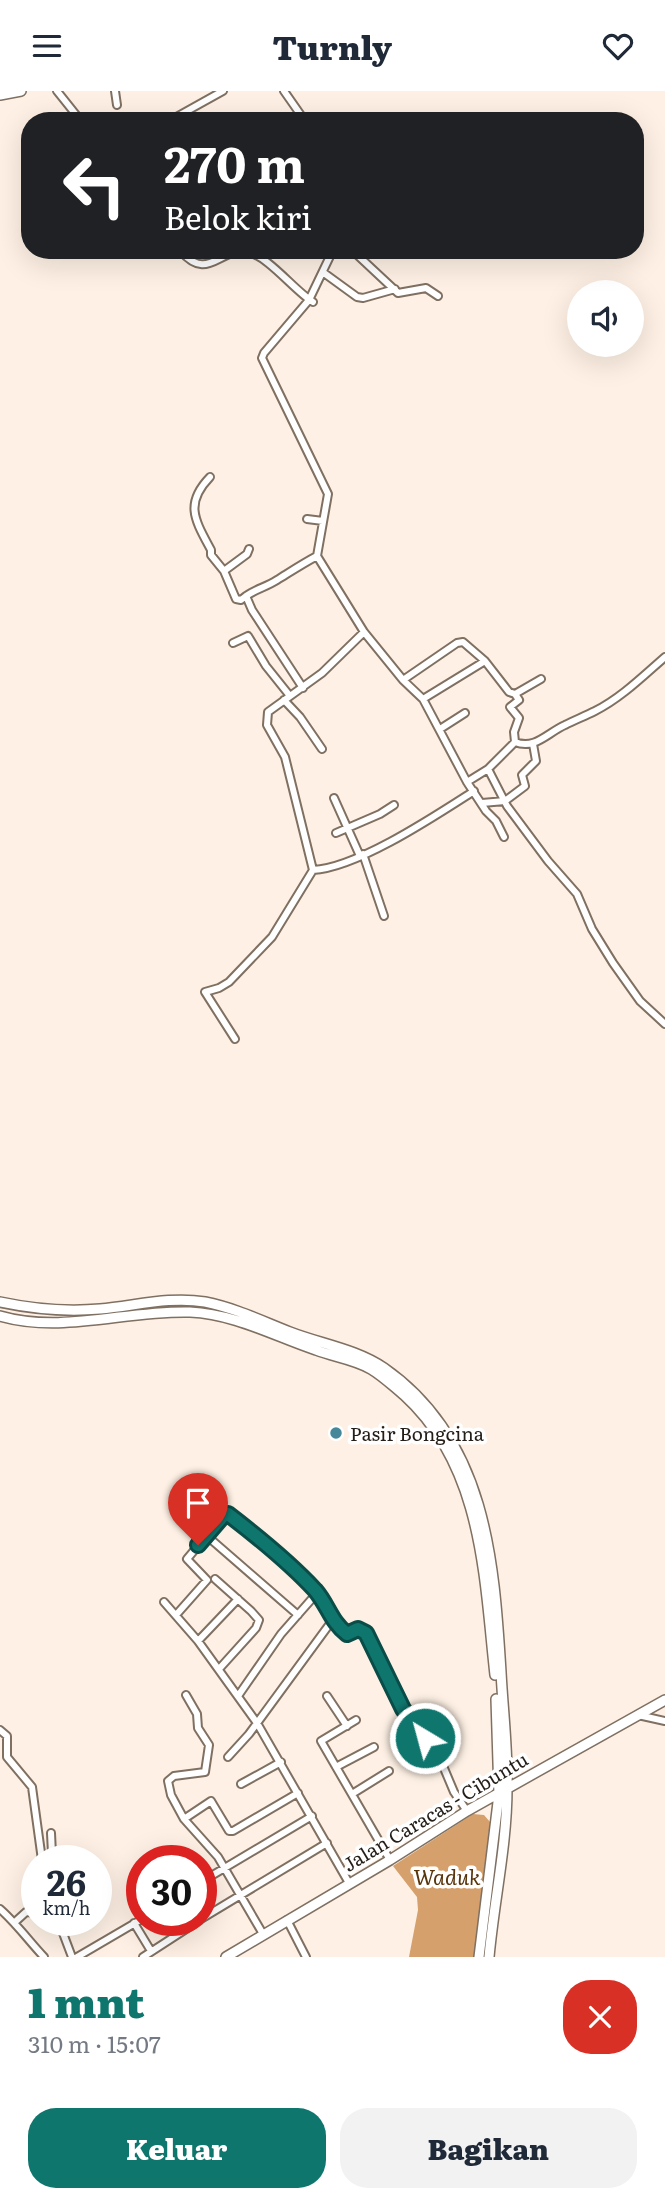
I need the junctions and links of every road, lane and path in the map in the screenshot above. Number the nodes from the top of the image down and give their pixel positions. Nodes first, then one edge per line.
1 (21, 91) edge
2 (57, 91) edge
3 (115, 91) edge
4 (223, 91) edge
5 (284, 91) edge
6 (0, 95) edge
7 (117, 105) dead end
8 (74, 112) edge
9 (185, 112) edge
10 (299, 112) edge
11 (188, 259) edge
12 (222, 259) edge
13 (262, 259) edge
14 (329, 259) edge
15 (362, 259) edge
16 (324, 273) junction
17 (395, 289) junction
18 (438, 296) dead end
19 (311, 301) junction
20 (210, 477) dead end
21 (307, 519) dead end
22 (323, 521) junction
23 (249, 548) dead end
24 (317, 557) junction
25 (224, 571) junction
26 (246, 596) junction
27 (364, 632) junction
28 (233, 643) dead end
29 (665, 657) edge
30 (485, 661) junction
31 (541, 679) dead end
32 (403, 680) junction
33 (303, 688) junction
34 (515, 694) junction
35 (287, 698) junction
36 (423, 699) junction
37 (465, 713) dead end
38 (440, 729) junction
39 (515, 742) junction
40 (533, 744) junction
41 (322, 749) dead end
42 (488, 769) junction
43 (467, 782) junction
44 (474, 792) junction
45 (334, 798) dead end
46 (505, 801) junction
47 (482, 803) junction
48 (394, 806) dead end
49 (347, 828) junction
50 (336, 834) dead end
51 (504, 837) dead end
52 (361, 855) junction
53 (313, 870) junction
54 (384, 916) dead end
55 (665, 1024) edge
56 (235, 1039) dead end
57 (0, 1302) edge
58 (0, 1316) edge
59 (207, 1536) junction
60 (215, 1579) dead end
61 (317, 1593) junction
62 (238, 1599) junction
63 (164, 1602) dead end
64 (176, 1615) junction
65 (298, 1615) junction
66 (332, 1621) junction
67 (198, 1641) junction
68 (219, 1669) junction
69 (186, 1695) dead end
70 (237, 1696) junction
71 (327, 1696) dead end
72 (665, 1700) edge
73 (636, 1714) junction
74 (356, 1720) dead end
75 (665, 1721) edge
76 (257, 1723) junction
77 (347, 1726) junction
78 (0, 1730) edge
79 (374, 1747) dead end
80 (228, 1757) dead end
81 (281, 1762) junction
82 (336, 1767) junction
83 (389, 1771) dead end
84 (241, 1784) dead end
85 (503, 1791) junction
86 (298, 1793) junction
87 (352, 1794) junction
88 (467, 1811) junction
89 (312, 1816) junction
90 (184, 1819) junction
91 (51, 1833) dead end
92 (327, 1843) junction
93 (42, 1845) edge
94 (52, 1845) edge
95 (390, 1860) junction
96 (224, 1869) junction
97 (217, 1873) edge
98 (349, 1883) junction
99 (239, 1897) junction
100 (0, 1909) edge
101 (217, 1909) edge
102 (21, 1916) edge
103 (287, 1920) junction
104 (15, 1921) junction
105 (126, 1928) edge
106 (263, 1934) junction
107 (64, 1936) edge
108 (142, 1936) edge
109 (174, 1936) edge
110 (151, 1951) junction
111 (231, 1956) edge
112 (44, 1957) edge
113 (72, 1957) edge
114 (77, 1957) edge
115 (143, 1957) edge
116 (306, 1957) edge
117 (479, 1957) edge
118 (489, 1957) edge

1 - 6 main road
2 - 8 street
3 - 7 street
4 - 9 street
5 - 10 street
11 - 12 street
13 - 19 street
14 - 16 street
15 - 17 street
16 - 17 street
16 - 19 street
17 - 18 street
19 - 22 street
20 - 25 street
21 - 22 street
22 - 24 street
23 - 25 street
24 - 26 street
24 - 27 street
25 - 26 street
26 - 33 street
27 - 32 street
27 - 33 street
28 - 35 street
29 - 40 street
30 - 32 street
30 - 34 street
30 - 36 street
31 - 34 street
32 - 36 street
33 - 35 street
34 - 39 street
35 - 41 street
35 - 53 street
36 - 38 street
37 - 38 street
38 - 43 street
39 - 40 street
39 - 42 street
40 - 46 street
42 - 43 street
42 - 46 street
43 - 44 street
44 - 47 street
44 - 52 street
45 - 49 street
46 - 47 street
46 - 55 street
47 - 51 street
48 - 49 street
49 - 50 street
49 - 52 street
52 - 53 street
52 - 54 street
53 - 56 street
57 - 85 main road
58 - 85 main road
59 - 61 street
59 - 64 street
59 - 65 street
60 - 62 street
61 - 65 street
61 - 66 street
62 - 67 street
62 - 68 street
63 - 64 street
64 - 67 street
65 - 70 street
66 - 76 street
66 - 88 street
67 - 68 street
68 - 70 street
69 - 90 street
70 - 76 street
71 - 77 street
72 - 73 main road, Jalan Caracas - Cibuntu
73 - 75 street
73 - 85 main road, Jalan Caracas - Cibuntu
74 - 77 street
76 - 80 street
76 - 81 street
77 - 82 street
78 - 93 street
79 - 82 street
81 - 84 street
81 - 86 street
82 - 87 street
83 - 87 street
85 - 88 main road, Jalan Caracas - Cibuntu
85 - 117 main road
85 - 118 main road
86 - 89 street
86 - 90 street
87 - 95 street
88 - 95 main road, Jalan Caracas - Cibuntu
89 - 92 street
89 - 96 street
90 - 96 street
91 - 94 street
92 - 98 street
92 - 99 street
95 - 98 main road, Jalan Caracas - Cibuntu
96 - 97 street
96 - 99 street
98 - 103 main road, Jalan Caracas - Cibuntu
99 - 101 street
99 - 106 street
100 - 104 street
102 - 104 street
103 - 106 main road, Jalan Caracas - Cibuntu
103 - 116 street
104 - 112 street
105 - 114 street
106 - 111 main road, Jalan Caracas - Cibuntu
107 - 113 street
108 - 110 street
109 - 110 street
110 - 115 street

